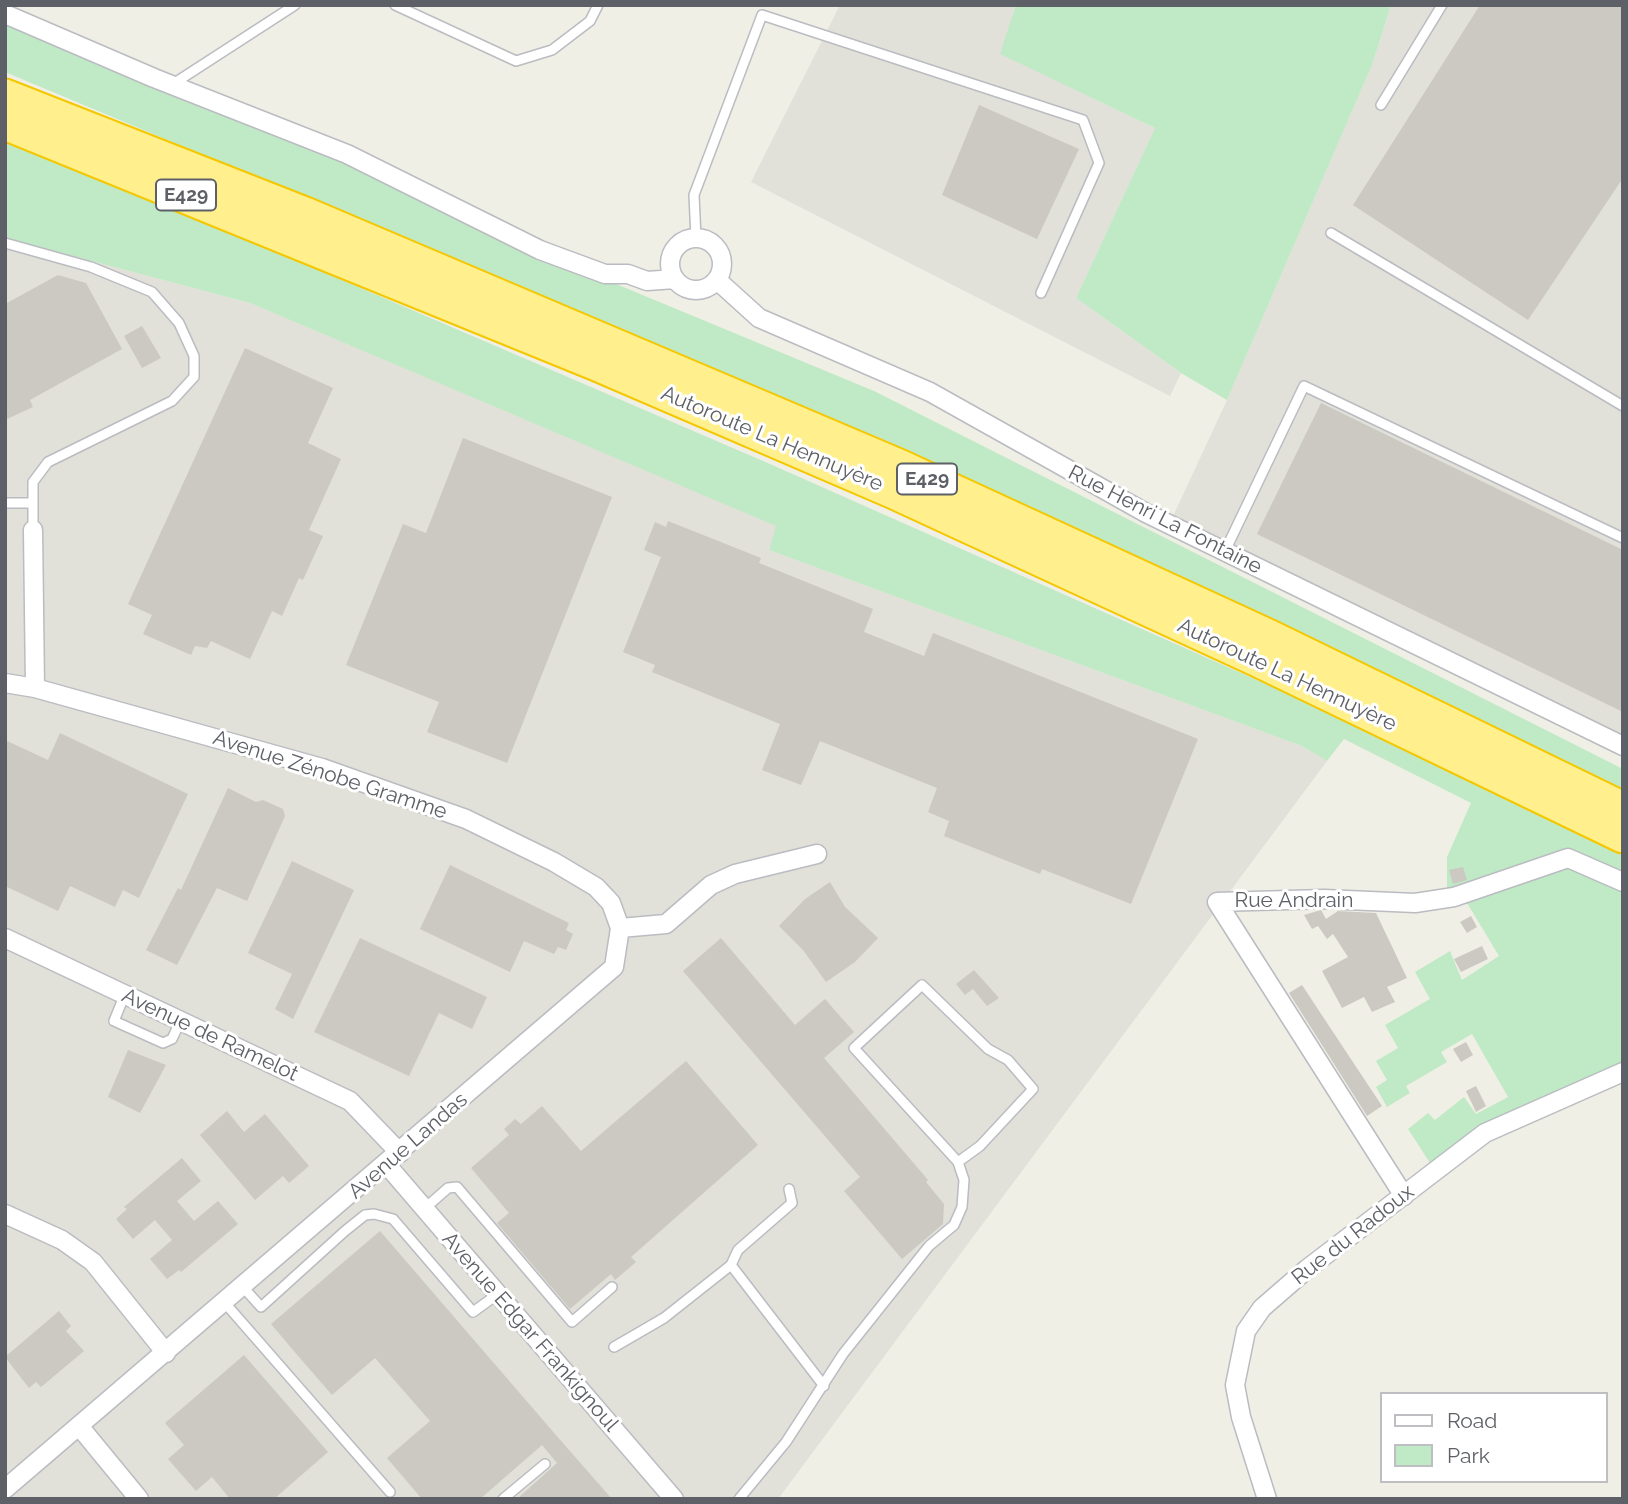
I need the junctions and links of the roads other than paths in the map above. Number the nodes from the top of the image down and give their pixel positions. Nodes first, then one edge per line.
1 (295, 5) edge
2 (395, 5) edge
3 (598, 5) edge
4 (1442, 5) edge
5 (763, 10) edge
6 (5, 14) edge
7 (171, 85) junction
8 (5, 89) edge
9 (5, 96) edge
10 (1381, 105) dead end
11 (5, 122) edge
12 (72, 135) junction
13 (5, 136) edge
14 (97, 158) junction
15 (1331, 233) dead end
16 (696, 238) junction
17 (5, 243) edge
18 (675, 279) junction
19 (717, 279) junction
20 (1041, 293) dead end
21 (1623, 407) edge
22 (5, 503) edge
23 (33, 503) junction
24 (33, 530) joint
25 (1623, 538) edge
26 (1226, 551) junction
27 (5, 683) edge
28 (35, 688) junction
29 (1623, 746) edge
30 (1623, 809) edge
31 (1623, 836) edge
32 (817, 854) dead end
33 (1623, 882) edge
34 (620, 928) junction
35 (5, 938) edge
36 (125, 994) junction
37 (181, 1020) junction
38 (1623, 1072) edge
39 (393, 1159) junction
40 (958, 1162) junction
41 (789, 1189) dead end
42 (1404, 1196) junction
43 (424, 1209) junction
44 (5, 1214) edge
45 (731, 1265) junction
46 (243, 1287) junction
47 (612, 1287) dead end
48 (498, 1294) junction
49 (225, 1303) junction
50 (614, 1347) dead end
51 (166, 1353) junction
52 (824, 1386) junction
53 (79, 1426) junction
54 (545, 1464) dead end
55 (5, 1489) edge
56 (390, 1492) dead end
57 (139, 1499) edge
58 (503, 1499) edge
59 (674, 1499) edge
60 (739, 1499) edge
61 (1266, 1499) edge

1 - 7 lane
2 - 3 lane
4 - 10 lane
5 - 16 lane
5 - 20 lane
6 - 7 street
7 - 18 street
8 - 12 highway
9 - 12 highway, E429
11 - 12 highway, E429
12 - 14 highway, Autoroute La Hennuyère / E429
12 - 30 highway, Autoroute La Hennuyère / E429
13 - 14 highway
14 - 31 highway, Autoroute La Hennuyère / E429
15 - 21 lane
16 - 18 street
16 - 19 street
17 - 23 lane
18 - 19 street
19 - 26 street, Rue Henri La Fontaine
22 - 23 lane
23 - 24 lane
24 - 28 street
25 - 26 lane
26 - 29 street, Rue Henri La Fontaine
27 - 28 street, Avenue Zénobe Gramme
28 - 34 street, Avenue Zénobe Gramme
32 - 34 street
33 - 42 street, Rue Andrain
34 - 39 street, Avenue Landas
35 - 36 street, Avenue de Ramelot
36 - 37 street, Avenue de Ramelot
36 - 37 lane
37 - 39 street, Avenue de Ramelot
38 - 42 street, Rue du Radoux
39 - 43 street, Avenue Edgar Frankignoul
39 - 46 street, Avenue Landas
40 - 40 lane
40 - 52 lane
41 - 45 lane
42 - 61 street, Rue du Radoux
43 - 47 lane
43 - 48 street, Avenue Edgar Frankignoul
44 - 51 street
45 - 50 lane
45 - 52 lane
46 - 48 lane
46 - 49 street, Avenue Landas
48 - 59 street, Avenue Edgar Frankignoul
49 - 51 street, Avenue Landas
49 - 56 lane
51 - 53 street, Avenue Landas
52 - 60 lane
53 - 55 street, Avenue Landas
53 - 57 street
54 - 58 lane

